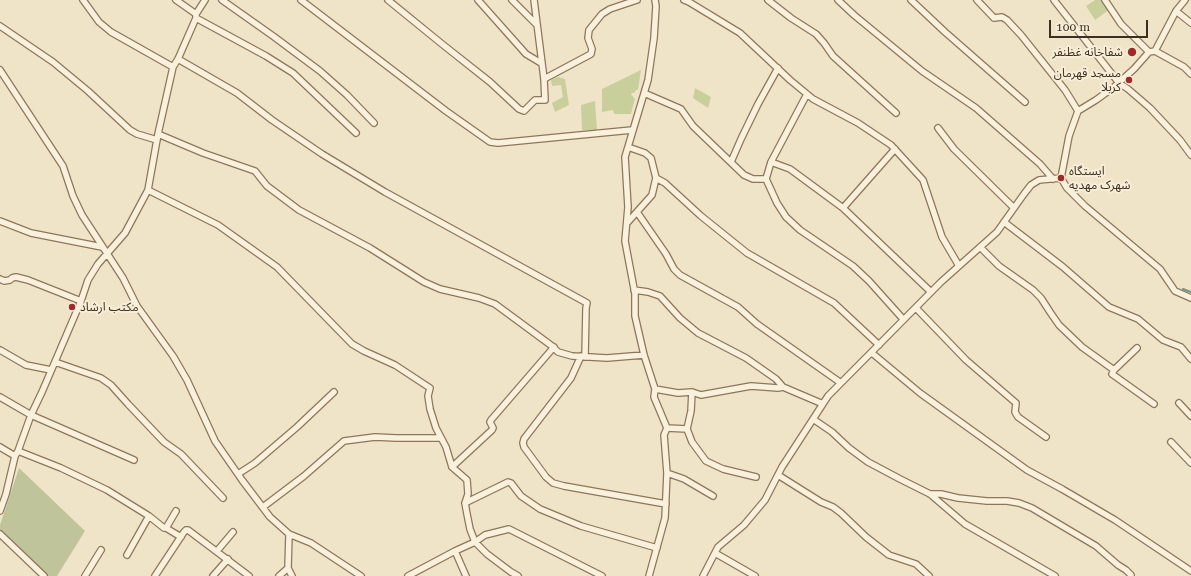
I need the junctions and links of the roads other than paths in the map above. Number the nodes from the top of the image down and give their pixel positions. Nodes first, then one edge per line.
1 (83, 0) edge
2 (176, 0) edge
3 (205, 0) edge
4 (222, 0) edge
5 (301, 0) edge
6 (388, 0) edge
7 (478, 0) edge
8 (512, 0) edge
9 (534, 0) edge
10 (636, 0) edge
11 (655, 0) edge
12 (684, 0) edge
13 (768, 0) edge
14 (838, 0) edge
15 (911, 0) edge
16 (977, 0) edge
17 (1054, 0) edge
18 (1105, 0) edge
19 (1184, 0) edge
20 (1176, 11) junction
21 (196, 16) junction
22 (1191, 23) edge
23 (537, 25) junction
24 (0, 26) edge
25 (1152, 51) junction
26 (178, 59) junction
27 (541, 63) junction
28 (173, 67) junction
29 (778, 68) junction
30 (0, 70) edge
31 (1191, 74) edge
32 (544, 79) junction
33 (1119, 83) junction
34 (644, 93) junction
35 (807, 94) junction
36 (1025, 102) dead end
37 (1078, 111) junction
38 (896, 113) dead end
39 (374, 123) dead end
40 (938, 128) dead end
41 (632, 130) junction
42 (356, 133) dead end
43 (157, 137) junction
44 (628, 147) junction
45 (895, 149) junction
46 (1191, 155) edge
47 (731, 162) junction
48 (771, 162) junction
49 (656, 178) junction
50 (1053, 178) junction
51 (1061, 178) junction
52 (766, 179) junction
53 (148, 190) junction
54 (843, 208) junction
55 (1014, 208) junction
56 (637, 212) junction
57 (0, 221) edge
58 (1004, 222) junction
59 (627, 223) junction
60 (102, 247) junction
61 (980, 247) junction
62 (107, 253) junction
63 (959, 266) junction
64 (0, 279) edge
65 (634, 290) junction
66 (931, 292) junction
67 (1191, 298) edge
68 (81, 301) junction
69 (916, 308) junction
70 (903, 319) junction
71 (879, 345) junction
72 (554, 348) junction
73 (1137, 348) dead end
74 (0, 350) edge
75 (872, 353) junction
76 (644, 355) junction
77 (583, 357) junction
78 (1191, 359) edge
79 (55, 362) junction
80 (51, 370) junction
81 (1114, 370) junction
82 (842, 382) junction
83 (784, 387) junction
84 (655, 388) junction
85 (334, 392) dead end
86 (692, 392) junction
87 (0, 397) edge
88 (1179, 403) dead end
89 (823, 404) junction
90 (1154, 404) dead end
91 (31, 415) junction
92 (1191, 416) edge
93 (813, 419) junction
94 (667, 428) junction
95 (687, 429) junction
96 (1046, 437) dead end
97 (441, 438) junction
98 (1170, 442) dead end
99 (0, 447) edge
100 (18, 450) junction
101 (15, 456) junction
102 (134, 460) dead end
103 (1191, 463) edge
104 (452, 467) junction
105 (667, 473) junction
106 (238, 474) junction
107 (778, 475) junction
108 (756, 477) dead end
109 (930, 494) junction
110 (713, 496) dead end
111 (223, 498) dead end
112 (466, 503) junction
113 (666, 504) junction
114 (263, 507) junction
115 (0, 510) edge
116 (176, 511) dead end
117 (150, 516) junction
118 (166, 528) junction
119 (233, 532) dead end
120 (0, 534) edge
121 (289, 534) junction
122 (181, 537) junction
123 (475, 542) junction
124 (657, 548) junction
125 (101, 550) dead end
126 (217, 551) junction
127 (455, 551) junction
128 (715, 553) junction
129 (127, 555) dead end
130 (228, 559) junction
131 (288, 568) junction
132 (1191, 571) edge
133 (44, 576) edge
134 (85, 576) edge
135 (154, 576) edge
136 (214, 576) edge
137 (250, 576) edge
138 (279, 576) edge
139 (292, 576) edge
140 (361, 576) edge
141 (408, 576) edge
142 (466, 576) edge
143 (518, 576) edge
144 (602, 576) edge
145 (649, 576) edge
146 (703, 576) edge
147 (755, 576) edge
148 (929, 576) edge
149 (1055, 576) edge
150 (1131, 576) edge

1 - 28 street
2 - 21 street
3 - 21 street
4 - 39 street
5 - 41 street
6 - 32 street
7 - 27 street
8 - 23 street
9 - 23 street
10 - 32 street
11 - 34 street
12 - 29 street
13 - 38 street
14 - 50 street
15 - 36 street
16 - 37 street
17 - 33 street
18 - 25 street
19 - 20 street
20 - 22 street
20 - 25 street
21 - 26 street
21 - 42 street
23 - 27 street
24 - 43 street
25 - 31 street
25 - 33 street
26 - 28 street
26 - 77 street
27 - 32 street
28 - 43 street
29 - 35 street
29 - 47 street
30 - 60 street
33 - 37 street
33 - 46 street
34 - 41 street
34 - 47 street
35 - 45 street
35 - 48 street
37 - 51 street
40 - 55 street
41 - 44 street
43 - 53 street
43 - 72 street
44 - 49 street
44 - 59 street
45 - 54 street
45 - 63 street
47 - 52 street
48 - 52 street
48 - 54 street
49 - 56 street
49 - 71 street
50 - 51 street
50 - 55 street
51 - 67 street
52 - 70 street
53 - 62 street
53 - 97 street
54 - 66 street
55 - 58 street
56 - 59 street
56 - 82 street
57 - 60 street
58 - 61 street
58 - 78 street
59 - 65 street
60 - 62 street
61 - 63 street
61 - 81 street
62 - 68 street
62 - 106 street
63 - 66 street
64 - 68 street
65 - 76 street
65 - 83 street
66 - 69 street
68 - 79 street
69 - 70 street
69 - 96 street
70 - 71 street
71 - 75 street
72 - 77 street
72 - 104 street
73 - 81 street
74 - 80 street
75 - 82 street
75 - 132 street
76 - 77 street
76 - 84 street
77 - 113 street
79 - 80 street
79 - 111 street
80 - 91 street
81 - 90 street
82 - 89 street
83 - 86 street
83 - 89 street
84 - 86 street
84 - 94 street
85 - 106 street
86 - 95 street
87 - 91 street
88 - 92 street
89 - 93 street
91 - 100 street
91 - 102 street
93 - 107 street
93 - 109 street
94 - 95 street
94 - 105 street
95 - 108 street
97 - 104 street
97 - 114 street
98 - 103 street
99 - 101 street
100 - 101 street
100 - 117 street
101 - 115 street
104 - 112 street
105 - 110 street
105 - 113 street
106 - 114 street
107 - 128 street
107 - 148 street
109 - 149 street
109 - 150 street
112 - 123 street
112 - 124 street
113 - 124 street
114 - 121 street
116 - 118 street
117 - 118 street
117 - 129 street
118 - 122 street
119 - 126 street
120 - 133 street
121 - 131 street
121 - 140 street
122 - 126 street
122 - 135 street
123 - 127 street
123 - 143 street
123 - 144 street
124 - 145 street
125 - 134 street
126 - 130 street
127 - 141 street
127 - 142 street
128 - 146 street
128 - 147 street
130 - 136 street
130 - 137 street
131 - 138 street
131 - 139 street

